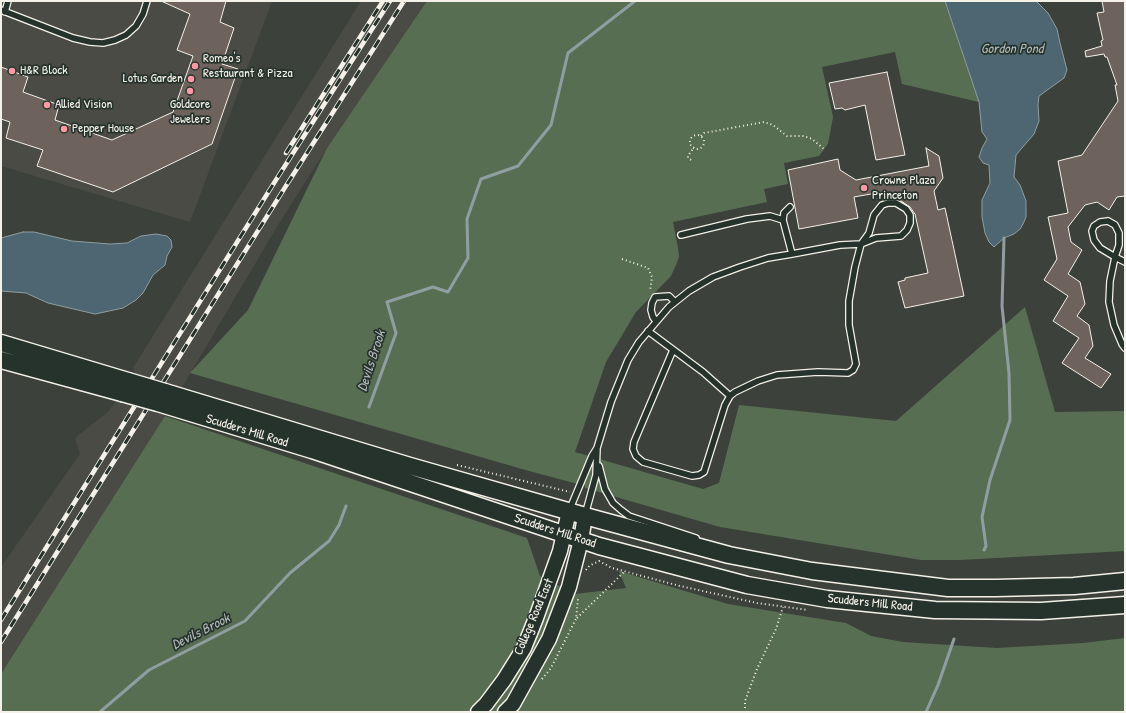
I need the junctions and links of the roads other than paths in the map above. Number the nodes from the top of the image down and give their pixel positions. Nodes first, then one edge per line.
1 (8, 1) edge
2 (147, 1) edge
3 (3, 11) edge
4 (790, 207) dead end
5 (783, 220) junction
6 (681, 235) dead end
7 (861, 244) junction
8 (792, 254) junction
9 (1115, 257) junction
10 (1125, 262) edge
11 (676, 302) junction
12 (656, 321) junction
13 (648, 331) junction
14 (1, 343) edge
15 (1125, 348) edge
16 (673, 350) junction
17 (1, 360) edge
18 (125, 387) junction
19 (730, 396) junction
20 (161, 398) junction
21 (597, 448) junction
22 (569, 511) junction
23 (585, 516) junction
24 (564, 534) junction
25 (581, 540) junction
26 (703, 540) dead end
27 (1125, 581) edge
28 (1125, 605) edge
29 (478, 712) edge
30 (506, 712) edge

1 - 3 lane
2 - 3 lane
4 - 5 lane
5 - 6 lane
5 - 8 lane
7 - 7 lane
7 - 8 lane
7 - 19 lane
8 - 11 lane
9 - 9 lane
9 - 10 lane
9 - 15 lane
11 - 12 lane
11 - 12 lane
12 - 13 lane
13 - 16 lane
13 - 21 lane
14 - 18 main road, Scudders Mill Road
16 - 19 lane
16 - 19 lane
17 - 18 main road, Scudders Mill Road
18 - 20 main road, Scudders Mill Road, bridge
20 - 22 main road, Scudders Mill Road
20 - 24 main road, Scudders Mill Road
21 - 22 lane
21 - 23 lane
21 - 26 lane
22 - 23 main road, Scudders Mill Road
22 - 24 street, College Road East
23 - 25 street, College Road East
23 - 27 main road, Scudders Mill Road
24 - 25 main road, Scudders Mill Road
24 - 29 street, College Road East
25 - 28 main road, Scudders Mill Road
25 - 30 street, College Road East

